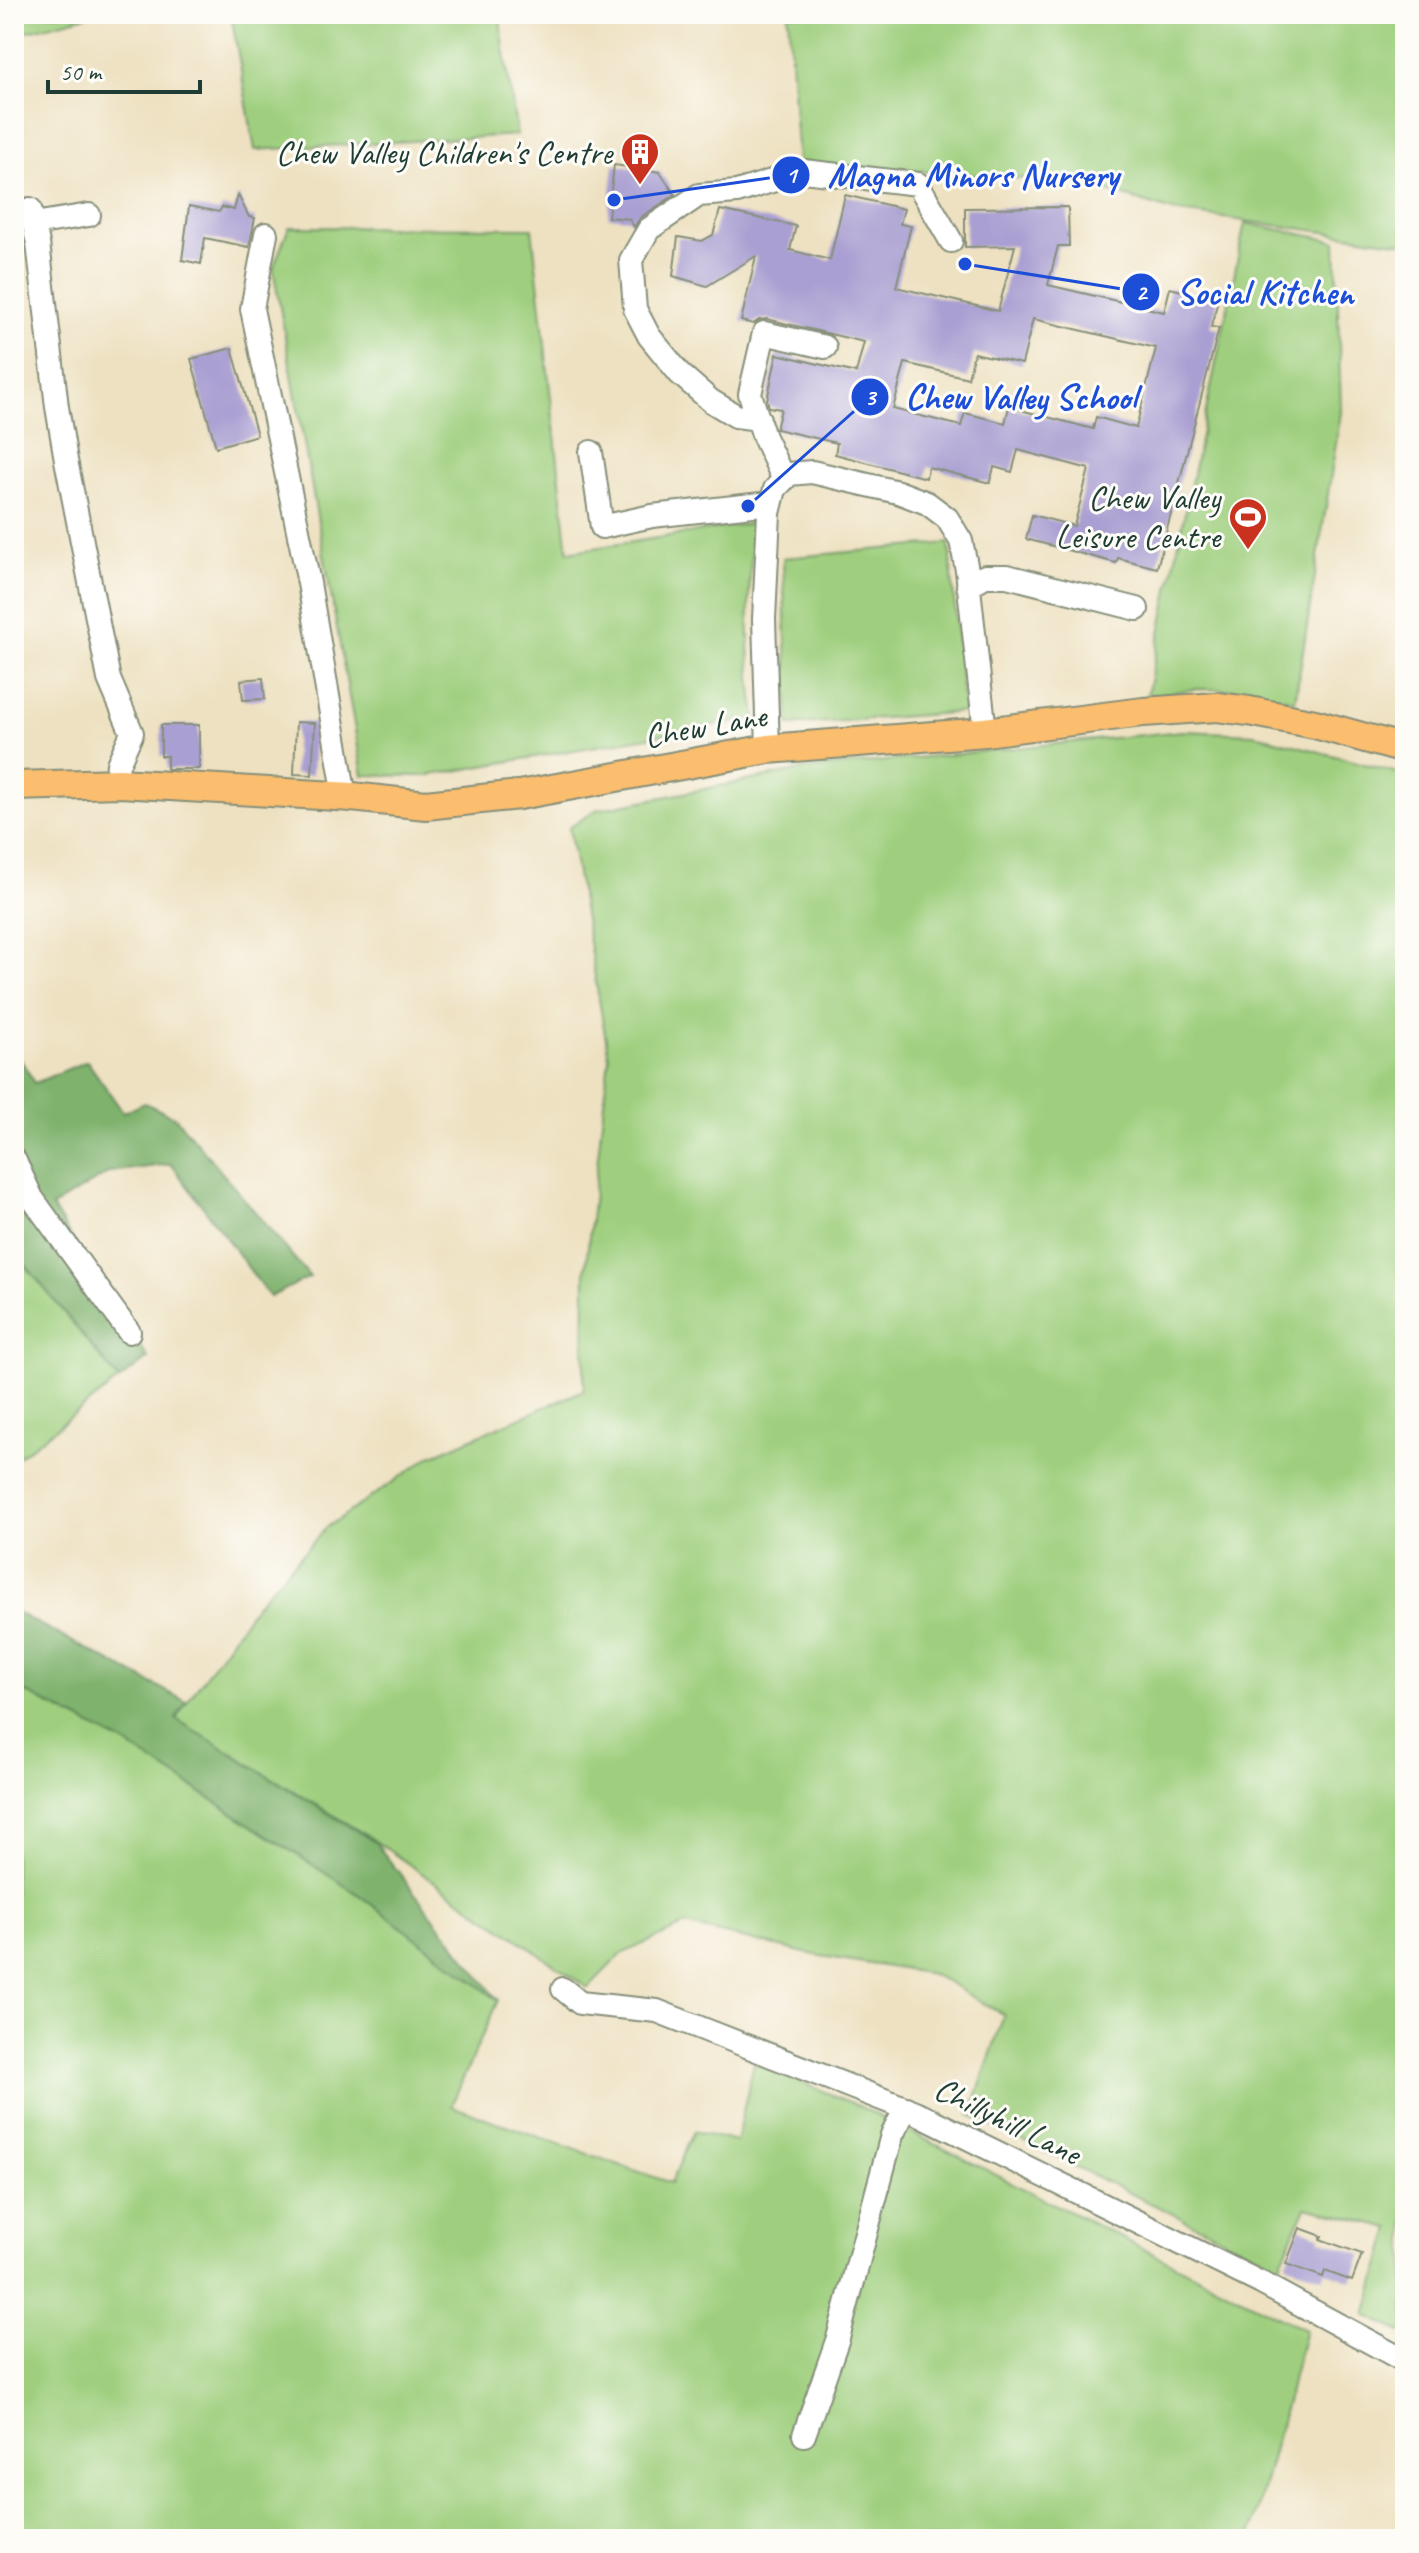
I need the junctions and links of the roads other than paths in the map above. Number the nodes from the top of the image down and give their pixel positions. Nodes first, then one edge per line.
1 (89, 215) dead end
2 (266, 234) dead end
3 (951, 241) dead end
4 (825, 347) dead end
5 (759, 419) junction
6 (591, 452) dead end
7 (784, 480) junction
8 (771, 503) junction
9 (968, 586) junction
10 (1137, 609) dead end
11 (985, 732) junction
12 (768, 749) junction
13 (1405, 749) edge
14 (116, 783) junction
15 (14, 786) edge
16 (345, 797) junction
17 (14, 1159) edge
18 (129, 1332) dead end
19 (563, 1989) dead end
20 (906, 2108) junction
21 (1405, 2361) edge
22 (804, 2435) dead end

1 - 14 street
2 - 16 street
3 - 5 street
4 - 5 street
5 - 7 street
6 - 8 street
7 - 8 street
7 - 9 street
8 - 12 street
9 - 10 street
9 - 11 street
11 - 12 main road, Chew Lane
11 - 13 main road, Chew Lane
12 - 16 main road, Chew Lane
14 - 15 main road, Chew Lane
14 - 16 main road, Chew Lane
17 - 18 street
19 - 20 street, Chillyhill Lane
20 - 21 street, Chillyhill Lane
20 - 22 street

